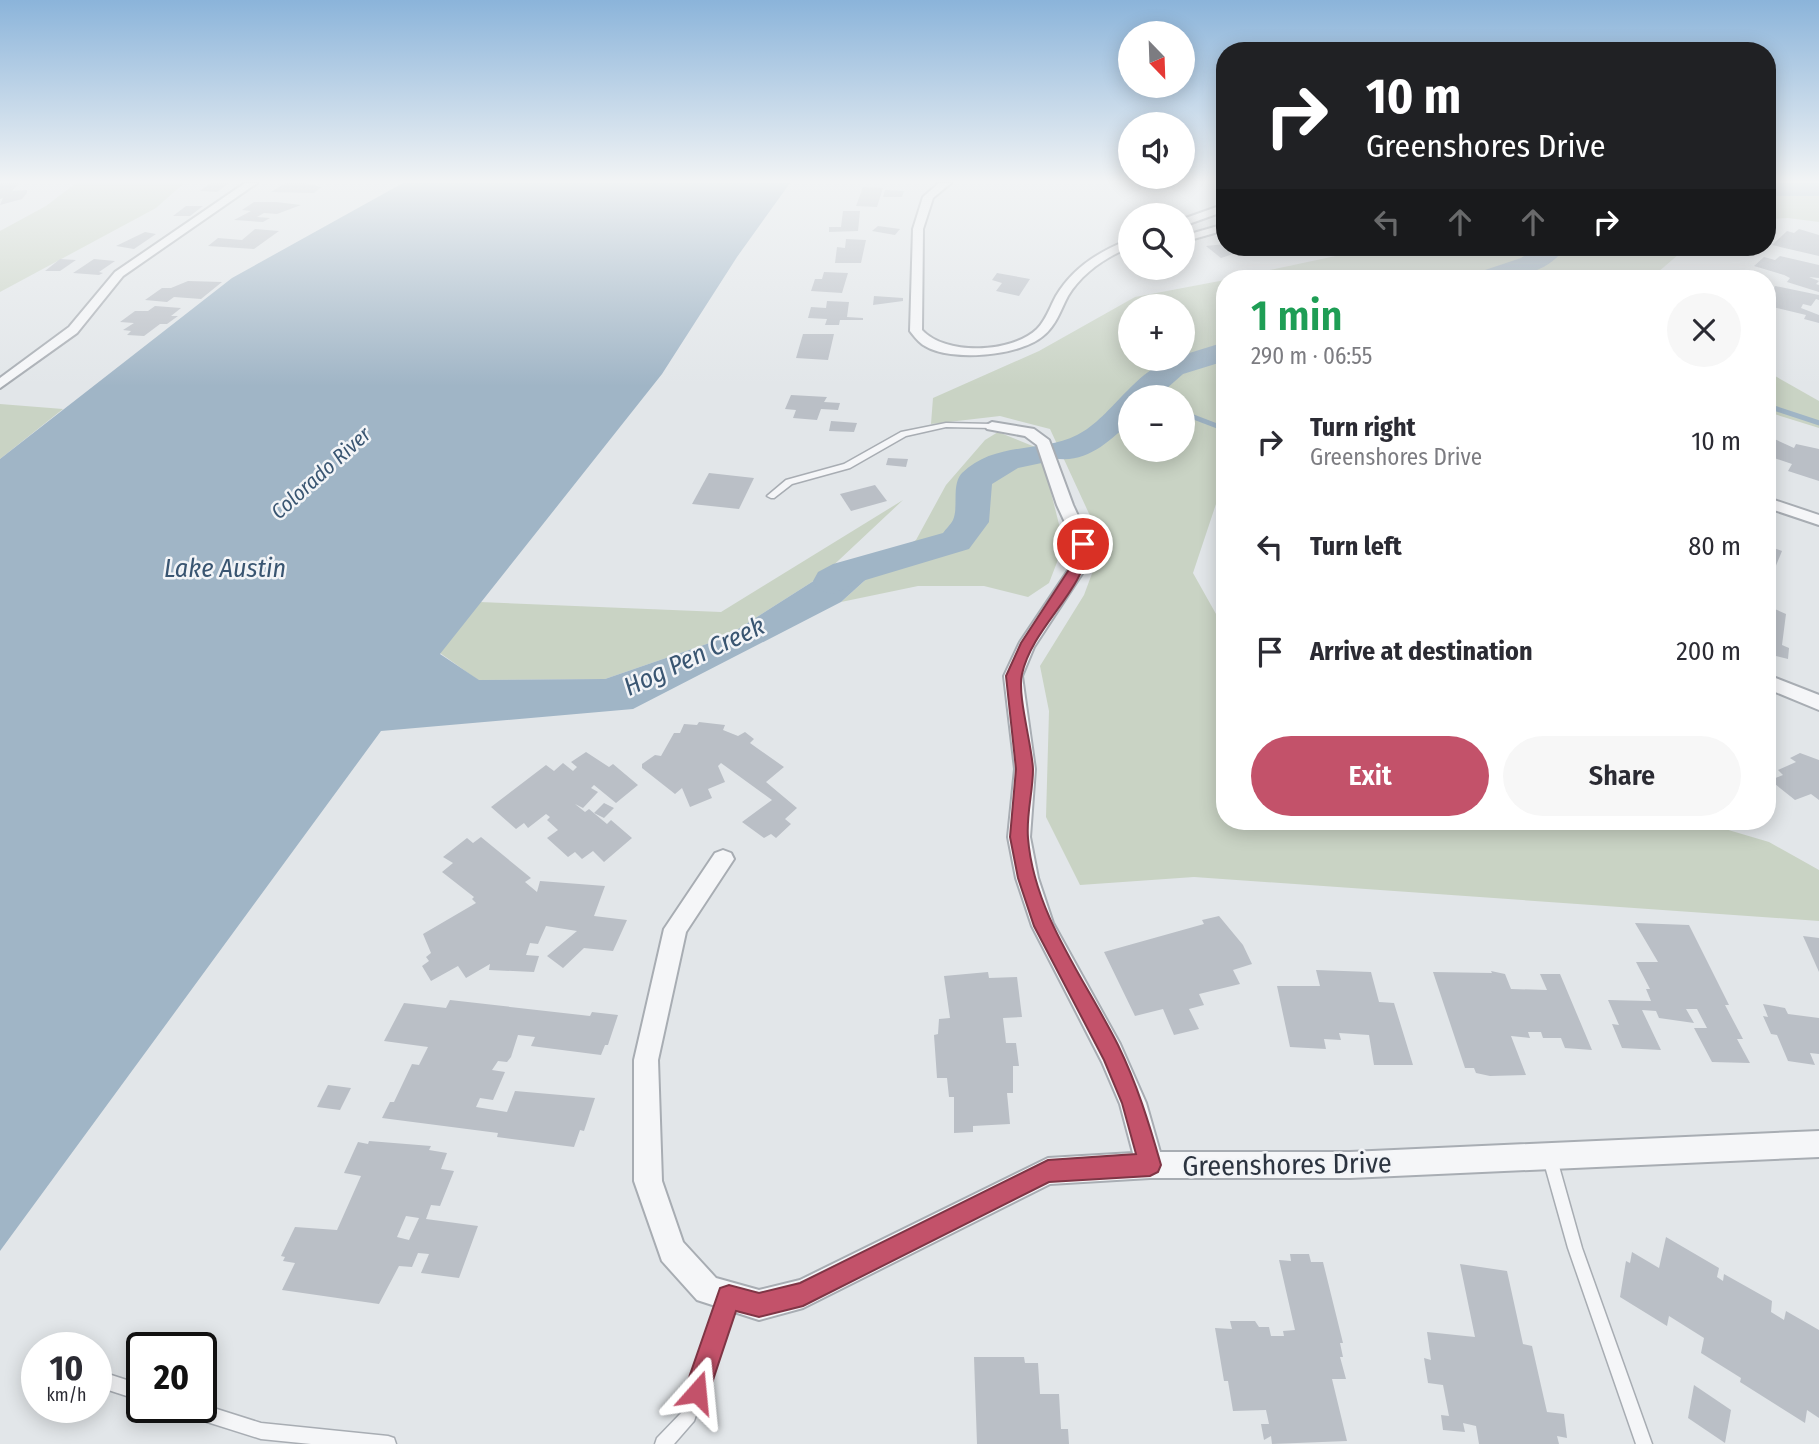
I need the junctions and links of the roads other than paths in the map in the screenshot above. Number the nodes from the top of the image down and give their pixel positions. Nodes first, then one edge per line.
1 (154, 250) edge
2 (918, 250) edge
3 (1111, 250) edge
4 (0, 384) edge
5 (992, 426) joint
6 (771, 496) dead end
7 (1776, 506) edge
8 (1819, 520) edge
9 (1776, 685) edge
10 (1819, 703) edge
11 (723, 859) dead end
12 (1819, 1144) edge
13 (1549, 1155) junction
14 (1150, 1165) junction
15 (729, 1297) junction
16 (217, 1417) edge
17 (388, 1444) edge
18 (663, 1444) edge
19 (1644, 1444) edge

1 - 4 street
2 - 3 street
5 - 6 lane
5 - 14 street
7 - 8 street
9 - 10 street
11 - 15 street, Greenshores Drive
12 - 13 street, Greenshores Drive
13 - 14 street, Greenshores Drive
13 - 19 lane
14 - 15 street, Greenshores Drive
15 - 18 lane
16 - 17 lane

